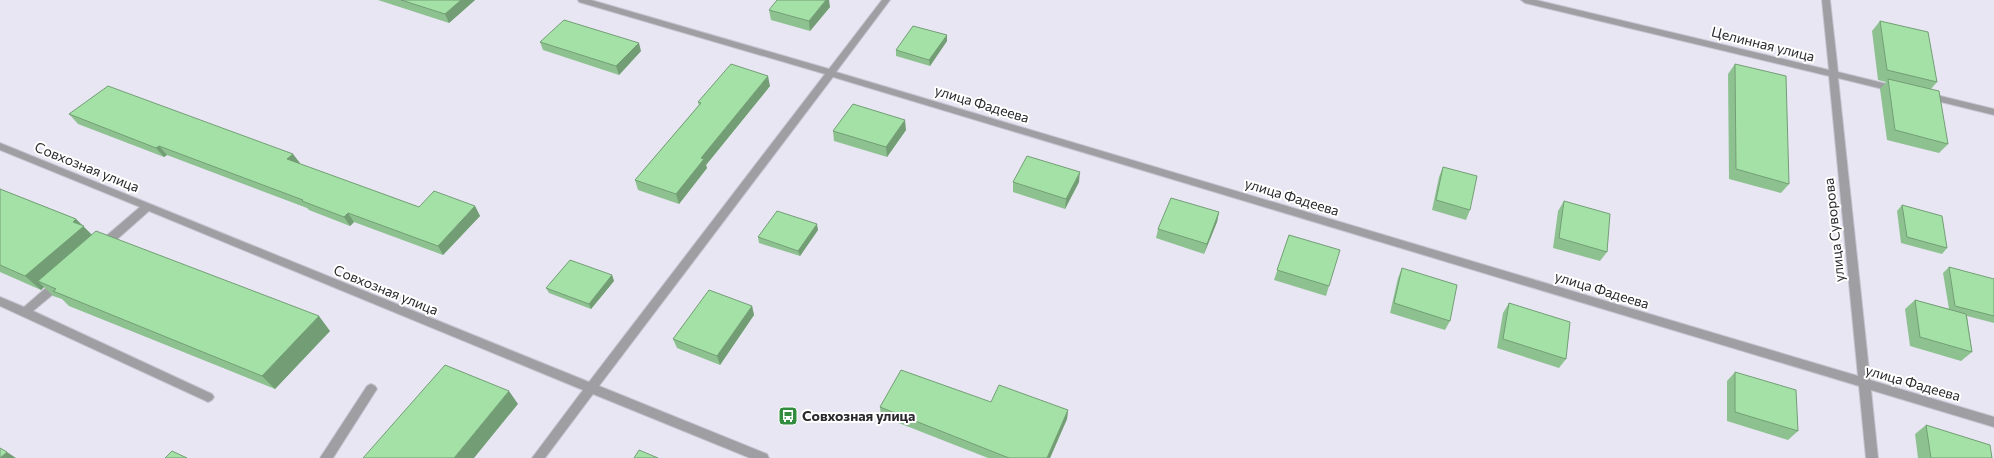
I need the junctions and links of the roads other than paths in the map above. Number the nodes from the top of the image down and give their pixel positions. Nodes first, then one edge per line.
1 (582, 0) edge
2 (886, 0) edge
3 (1525, 0) edge
4 (1826, 0) edge
5 (831, 73) junction
6 (1833, 74) junction
7 (1902, 90) edge
8 (1917, 94) edge
9 (1994, 112) edge
10 (0, 146) edge
11 (147, 207) junction
12 (95, 252) edge
13 (66, 277) edge
14 (0, 301) edge
15 (25, 312) junction
16 (1864, 383) junction
17 (591, 388) junction
18 (370, 389) dead end
19 (208, 397) dead end
20 (1994, 422) edge
21 (326, 458) edge
22 (538, 458) edge
23 (763, 458) edge
24 (1872, 458) edge

1 - 5 street, улица Фадеева
2 - 5 street
3 - 6 street, Целинная улица
4 - 6 street, улица Суворова
5 - 16 street, улица Фадеева
5 - 17 street
6 - 7 street, Целинная улица
6 - 16 street, улица Суворова
8 - 9 street
10 - 11 street, Совхозная улица
11 - 12 street
11 - 17 street, Совхозная улица
13 - 15 street
14 - 15 street
15 - 19 street
16 - 20 street, улица Фадеева
16 - 24 street, улица Суворова
17 - 22 street
17 - 23 street, Совхозная улица
18 - 21 street

